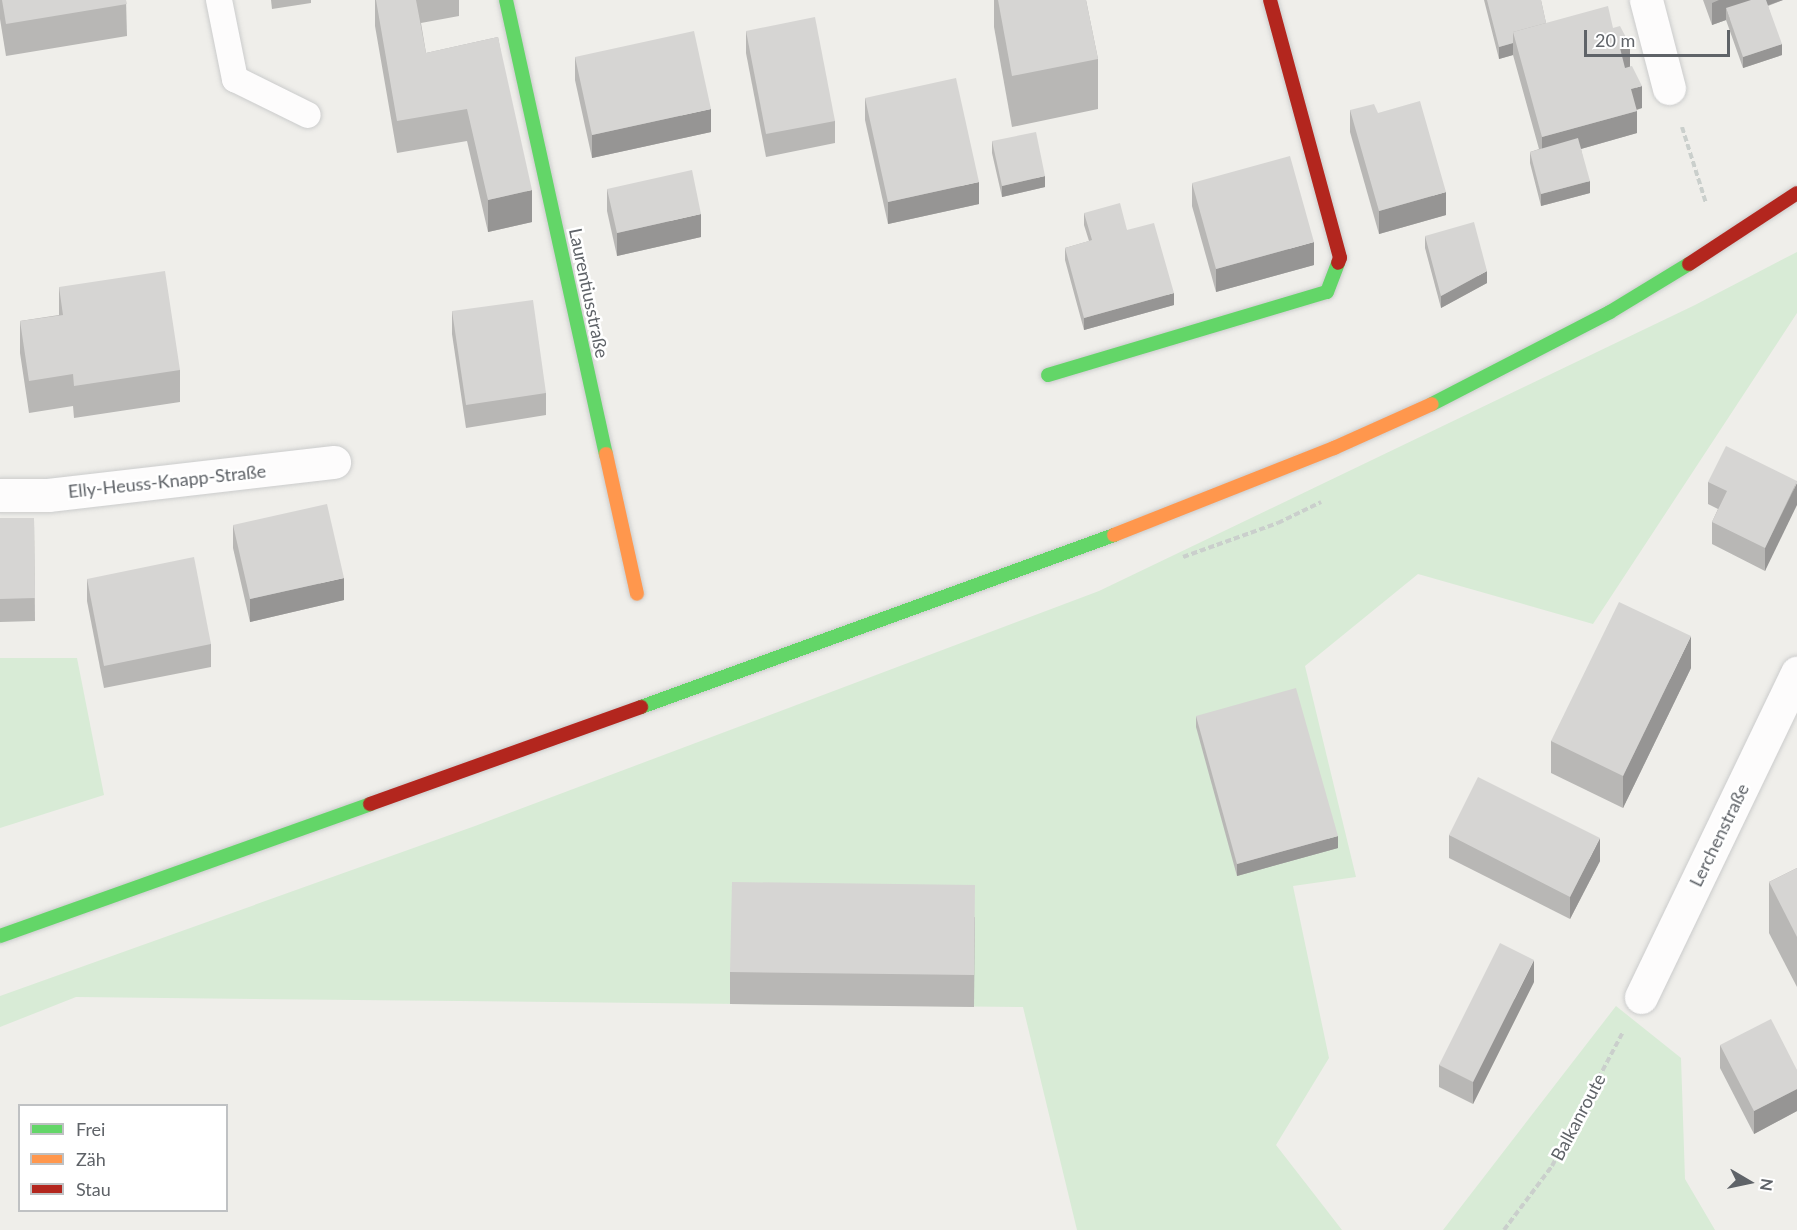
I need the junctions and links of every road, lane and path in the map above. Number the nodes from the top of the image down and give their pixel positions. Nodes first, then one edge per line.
1 (219, 0) edge
2 (506, 0) edge
3 (1270, 0) edge
4 (1646, 0) edge
5 (1669, 87) joint
6 (309, 115) dead end
7 (1797, 193) edge
8 (1719, 246) junction
9 (1048, 375) dead end
10 (334, 462) dead end
11 (0, 495) edge
12 (637, 594) dead end
13 (1797, 673) edge
14 (0, 936) edge
15 (1641, 997) joint
16 (1504, 1230) edge

1 - 6 lane
2 - 12 main road, Laurentiusstraße
3 - 9 main road
4 - 5 street
5 - 8 path
7 - 8 main road
8 - 14 main road
10 - 11 street, Elly-Heuss-Knapp-Straße
13 - 15 street, Lerchenstraße
15 - 16 path, Balkanroute

